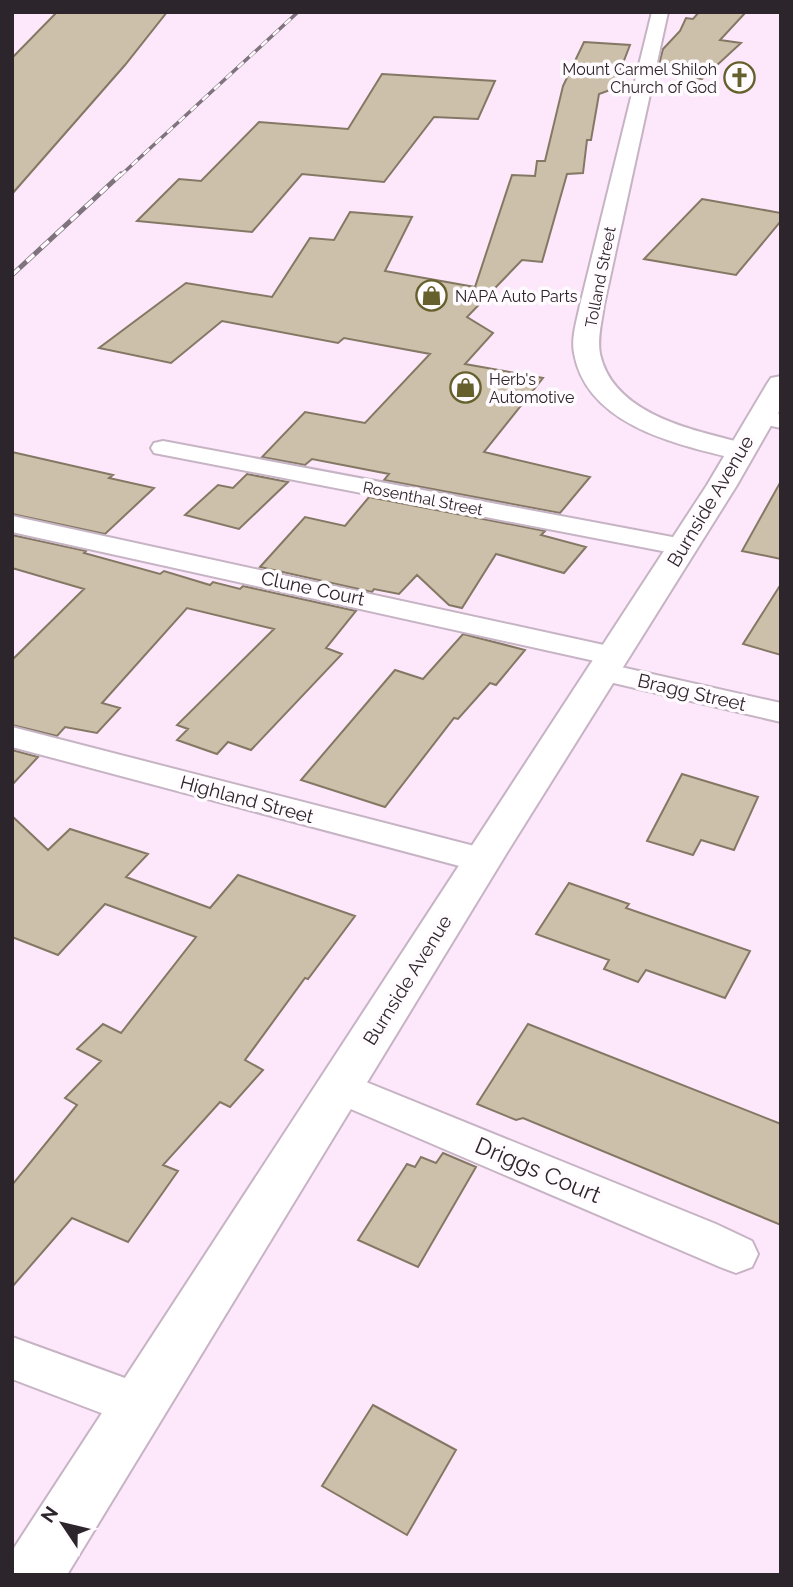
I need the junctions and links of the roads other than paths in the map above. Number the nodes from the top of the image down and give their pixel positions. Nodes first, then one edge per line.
1 (660, 12) edge
2 (781, 384) edge
3 (771, 419) edge
4 (163, 449) dead end
5 (741, 451) junction
6 (12, 524) edge
7 (683, 547) junction
8 (608, 664) junction
9 (781, 713) edge
10 (12, 737) edge
11 (482, 860) junction
12 (339, 1087) junction
13 (736, 1254) dead end
14 (12, 1358) edge
15 (138, 1405) junction
16 (32, 1575) edge

1 - 5 main road, Tolland Street
2 - 3 main road, Burnside Avenue
3 - 5 main road, Burnside Avenue
4 - 7 street, Rosenthal Street
5 - 7 main road, Burnside Avenue
6 - 8 street, Clune Court
7 - 8 main road, Burnside Avenue
8 - 9 street, Bragg Street
8 - 11 main road, Burnside Avenue
10 - 11 street, Highland Street
11 - 12 main road, Burnside Avenue
12 - 13 street, Driggs Court
12 - 15 main road, Burnside Avenue
14 - 15 street
15 - 16 main road, Burnside Avenue

